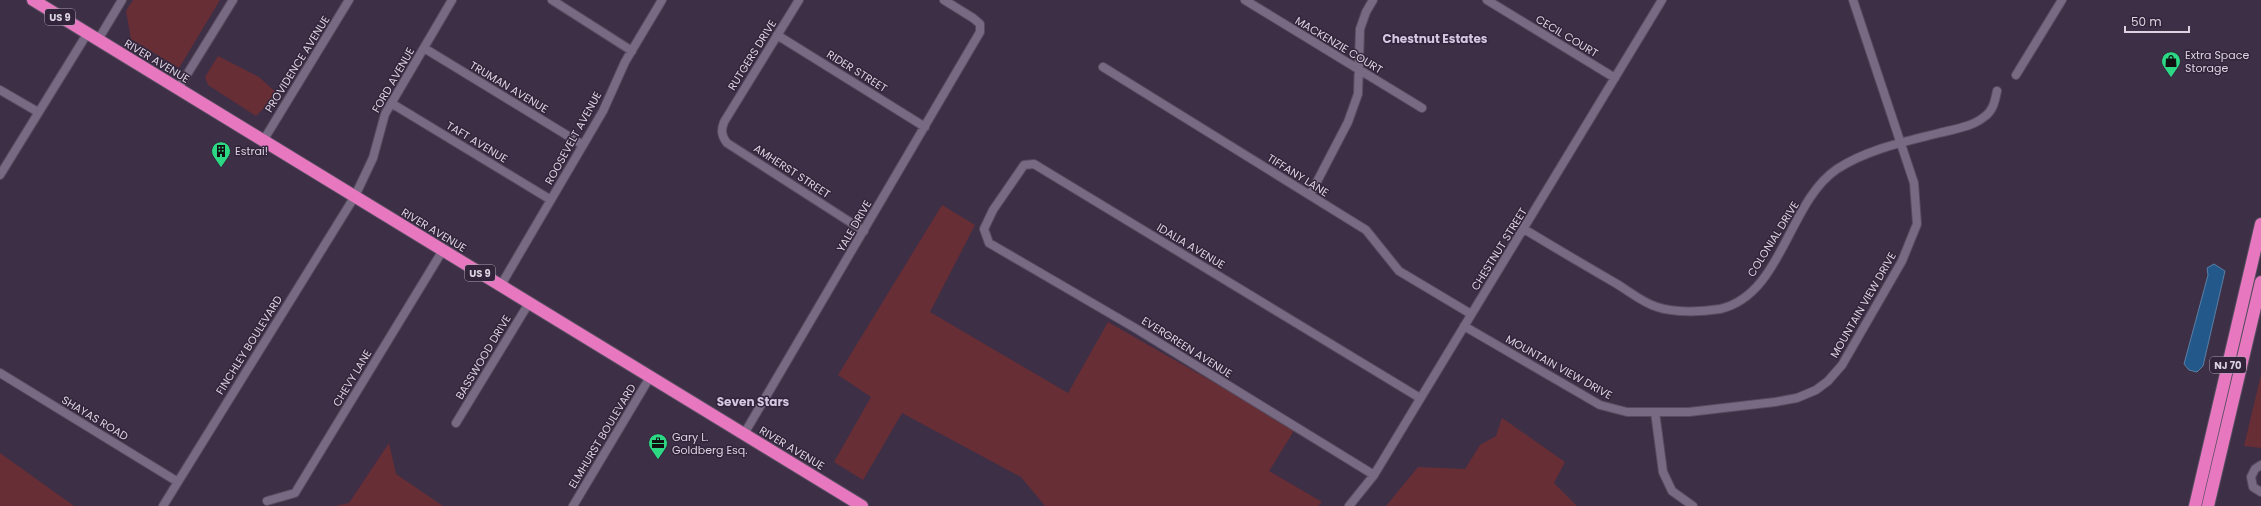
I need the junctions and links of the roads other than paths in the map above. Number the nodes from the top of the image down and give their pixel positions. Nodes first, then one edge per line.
1 (33, 0) edge
2 (122, 0) edge
3 (233, 0) edge
4 (350, 0) edge
5 (452, 0) edge
6 (552, 0) edge
7 (662, 0) edge
8 (799, 0) edge
9 (944, 0) edge
10 (1245, 0) edge
11 (1373, 0) edge
12 (1487, 0) edge
13 (1662, 0) edge
14 (1854, 0) edge
15 (2062, 0) edge
16 (87, 34) junction
17 (778, 35) junction
18 (98, 40) junction
19 (424, 48) junction
20 (632, 51) junction
21 (1103, 67) dead end
22 (1358, 69) junction
23 (2016, 75) dead end
24 (1615, 78) junction
25 (178, 89) junction
26 (0, 90) edge
27 (1997, 91) dead end
28 (391, 103) junction
29 (1422, 108) dead end
30 (38, 112) junction
31 (724, 122) joint
32 (925, 126) junction
33 (263, 140) junction
34 (1901, 143) junction
35 (583, 145) junction
36 (0, 175) edge
37 (1310, 195) junction
38 (355, 196) junction
39 (551, 200) junction
40 (2261, 224) edge
41 (1524, 229) junction
42 (864, 230) junction
43 (988, 240) joint
44 (443, 250) junction
45 (2261, 282) edge
46 (501, 286) junction
47 (529, 303) junction
48 (1471, 314) junction
49 (1464, 326) junction
50 (0, 373) edge
51 (650, 376) junction
52 (1420, 398) junction
53 (1655, 412) junction
54 (456, 423) dead end
55 (744, 434) junction
56 (2261, 465) edge
57 (1374, 475) junction
58 (178, 482) junction
59 (2261, 492) edge
60 (267, 501) dead end
61 (163, 506) edge
62 (573, 506) edge
63 (862, 506) edge
64 (1349, 506) edge
65 (1692, 506) edge
66 (2195, 506) edge
67 (2208, 506) edge

1 - 16 highway, RIVER AVENUE / US 9
2 - 18 street
3 - 25 street
4 - 33 street, PROVIDENCE AVENUE
5 - 19 street, FORD AVENUE
6 - 20 street
7 - 20 street, ROOSEVELT AVENUE
8 - 17 street, RUTGERS DRIVE
9 - 32 street, YALE DRIVE
10 - 22 street, MACKENZIE COURT
11 - 22 street
12 - 24 street, CECIL COURT
13 - 24 street, CHESTNUT STREET
14 - 34 street, MOUNTAIN VIEW DRIVE
15 - 23 street
16 - 18 highway, RIVER AVENUE / US 9
16 - 30 street
17 - 31 street, RUTGERS DRIVE
17 - 32 street, RIDER STREET
18 - 25 highway, RIVER AVENUE / US 9
19 - 28 street, FORD AVENUE
19 - 35 street, TRUMAN AVENUE
20 - 35 street, ROOSEVELT AVENUE
21 - 37 street, TIFFANY LANE
22 - 29 street, MACKENZIE COURT
22 - 37 street
24 - 41 street, CHESTNUT STREET
25 - 33 highway, RIVER AVENUE / US 9
26 - 30 street
27 - 34 street, COLONIAL DRIVE
28 - 38 street, FORD AVENUE
28 - 39 street, TAFT AVENUE
30 - 36 street
31 - 42 street, AMHERST STREET
32 - 42 street, YALE DRIVE
33 - 38 highway, RIVER AVENUE / US 9
34 - 41 street, COLONIAL DRIVE
34 - 53 street, MOUNTAIN VIEW DRIVE
35 - 39 street, ROOSEVELT AVENUE
37 - 48 street, TIFFANY LANE
38 - 44 highway, RIVER AVENUE / US 9
38 - 58 street, FINCHLEY BOULEVARD
39 - 46 street, ROOSEVELT AVENUE
40 - 66 highway, NJ 70
41 - 48 street, CHESTNUT STREET
42 - 55 street, YALE DRIVE
43 - 52 street, IDALIA AVENUE
43 - 57 street, EVERGREEN AVENUE
44 - 46 highway, RIVER AVENUE / US 9
44 - 60 street, CHEVY LANE
45 - 67 highway, NJ 70
46 - 47 highway, RIVER AVENUE / US 9
47 - 51 highway, RIVER AVENUE / US 9
47 - 54 street, BASSWOOD DRIVE
48 - 49 street, CHESTNUT STREET
49 - 52 street, CHESTNUT STREET
49 - 53 street, MOUNTAIN VIEW DRIVE
50 - 58 street, SHAYAS ROAD
51 - 55 highway, RIVER AVENUE / US 9
51 - 62 street, ELMHURST BOULEVARD
52 - 57 street, CHESTNUT STREET
53 - 65 street
55 - 63 highway, RIVER AVENUE / US 9
56 - 59 street
57 - 64 street, CHESTNUT STREET
58 - 61 street, FINCHLEY BOULEVARD

